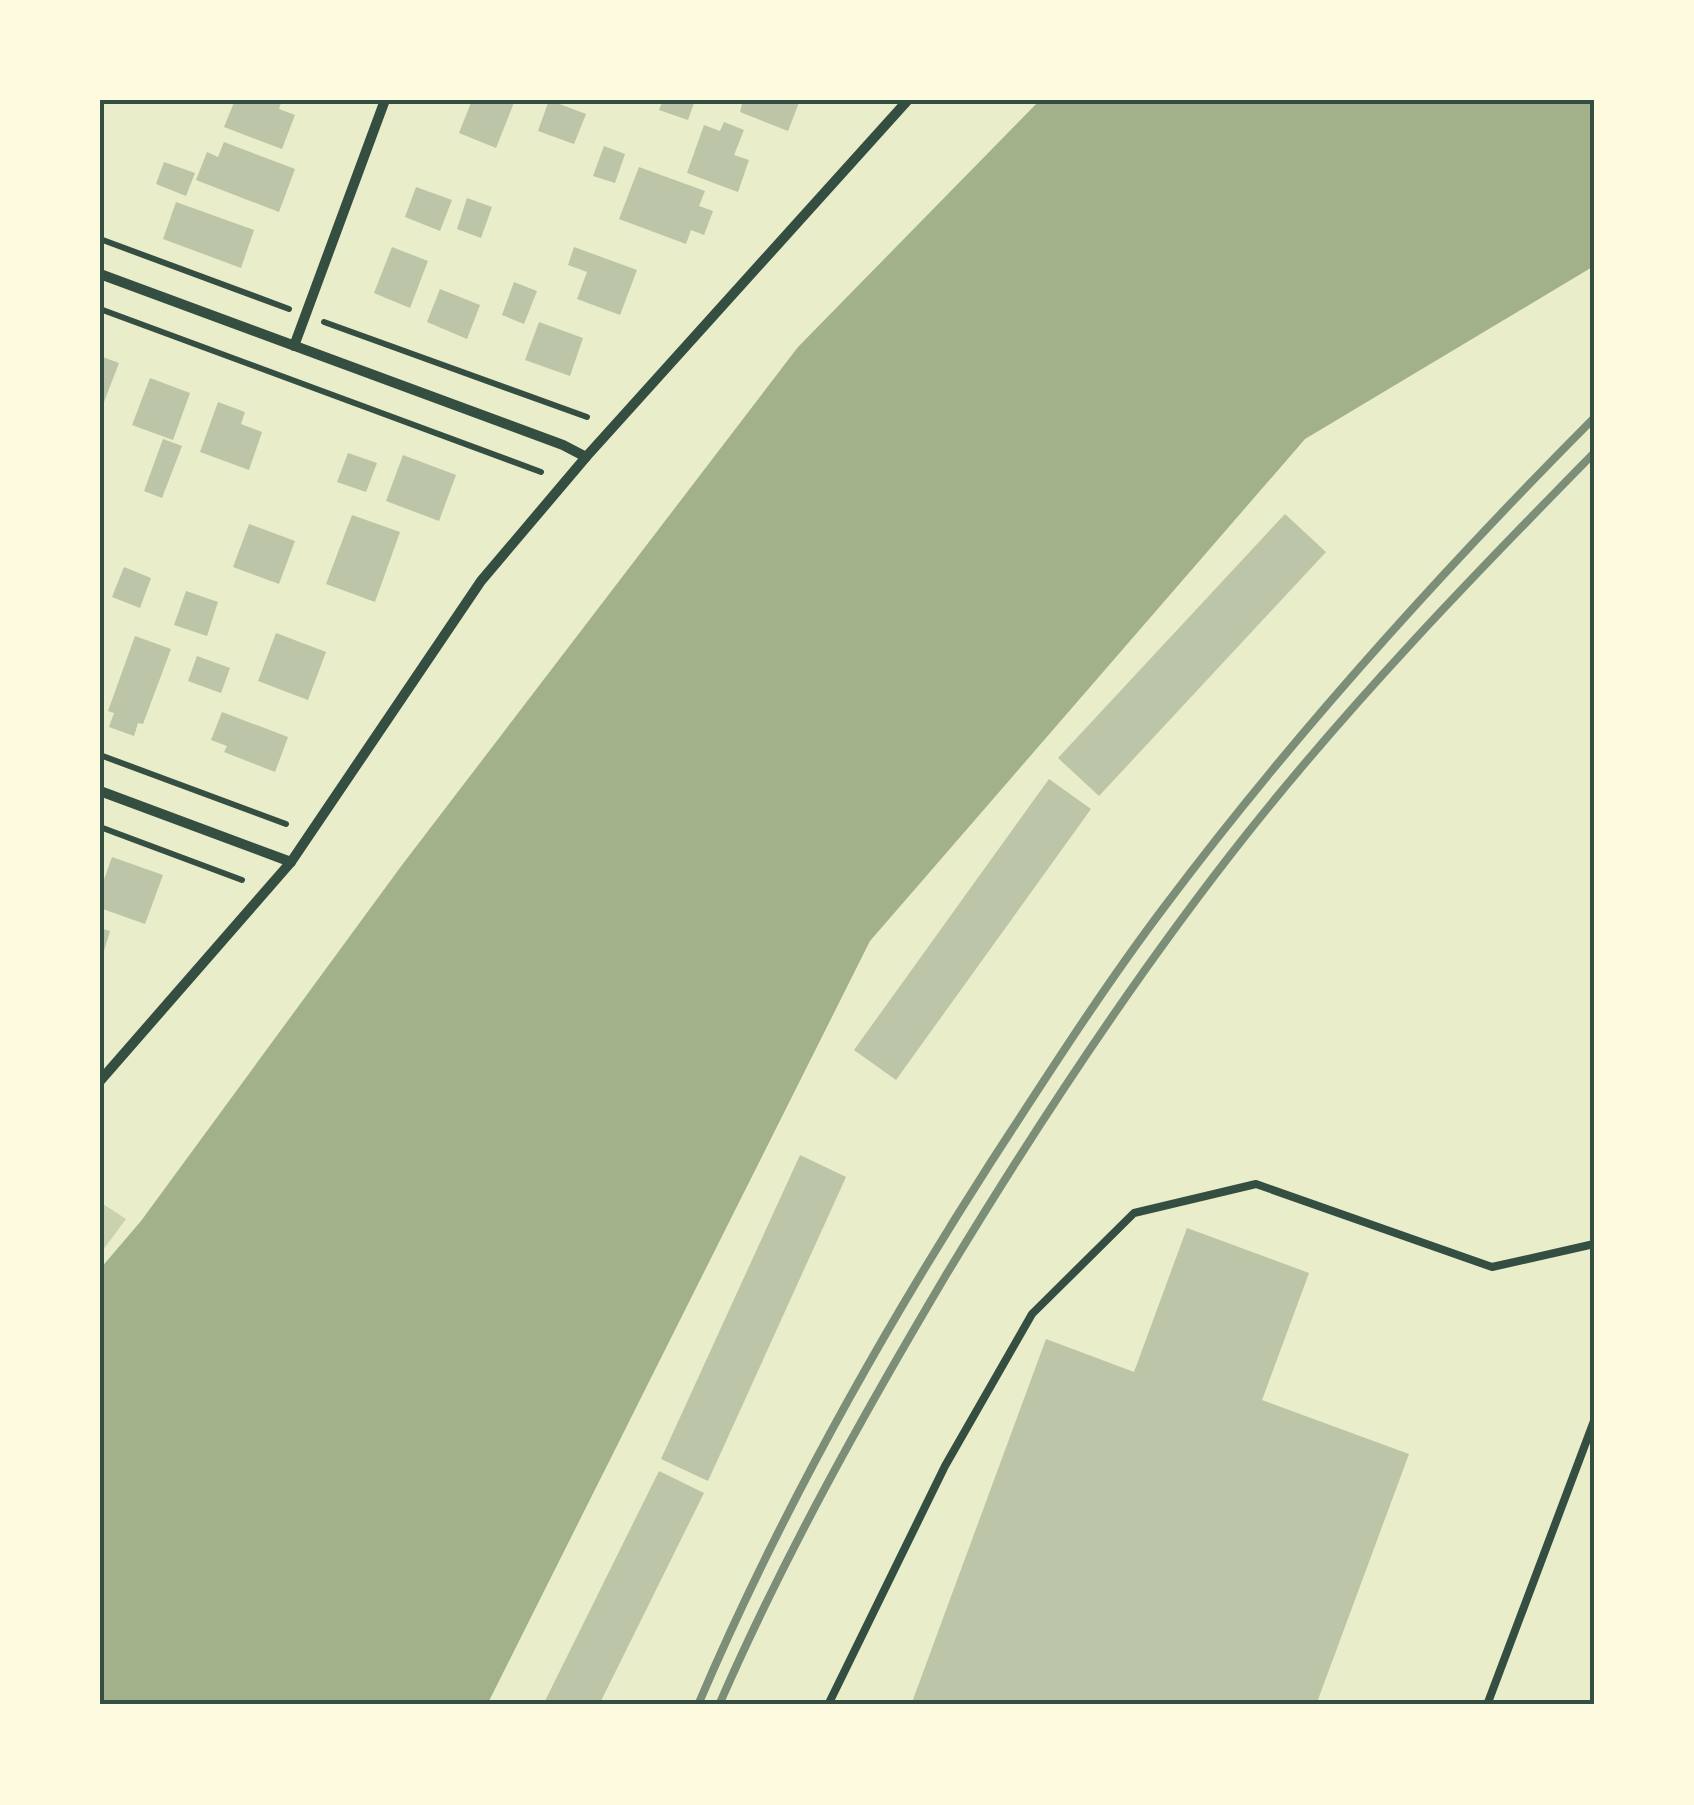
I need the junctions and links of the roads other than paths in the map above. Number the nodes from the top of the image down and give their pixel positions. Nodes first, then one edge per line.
1 (385, 100) edge
2 (908, 100) edge
3 (100, 274) edge
4 (294, 346) junction
5 (586, 457) junction
6 (100, 791) edge
7 (291, 862) junction
8 (100, 1081) edge
9 (1594, 1244) edge
10 (1594, 1421) edge
11 (828, 1705) edge
12 (1487, 1705) edge

1 - 4 street
2 - 5 street
3 - 4 street
4 - 5 street
5 - 7 street
6 - 7 street
7 - 8 street
9 - 11 lane
10 - 12 lane

